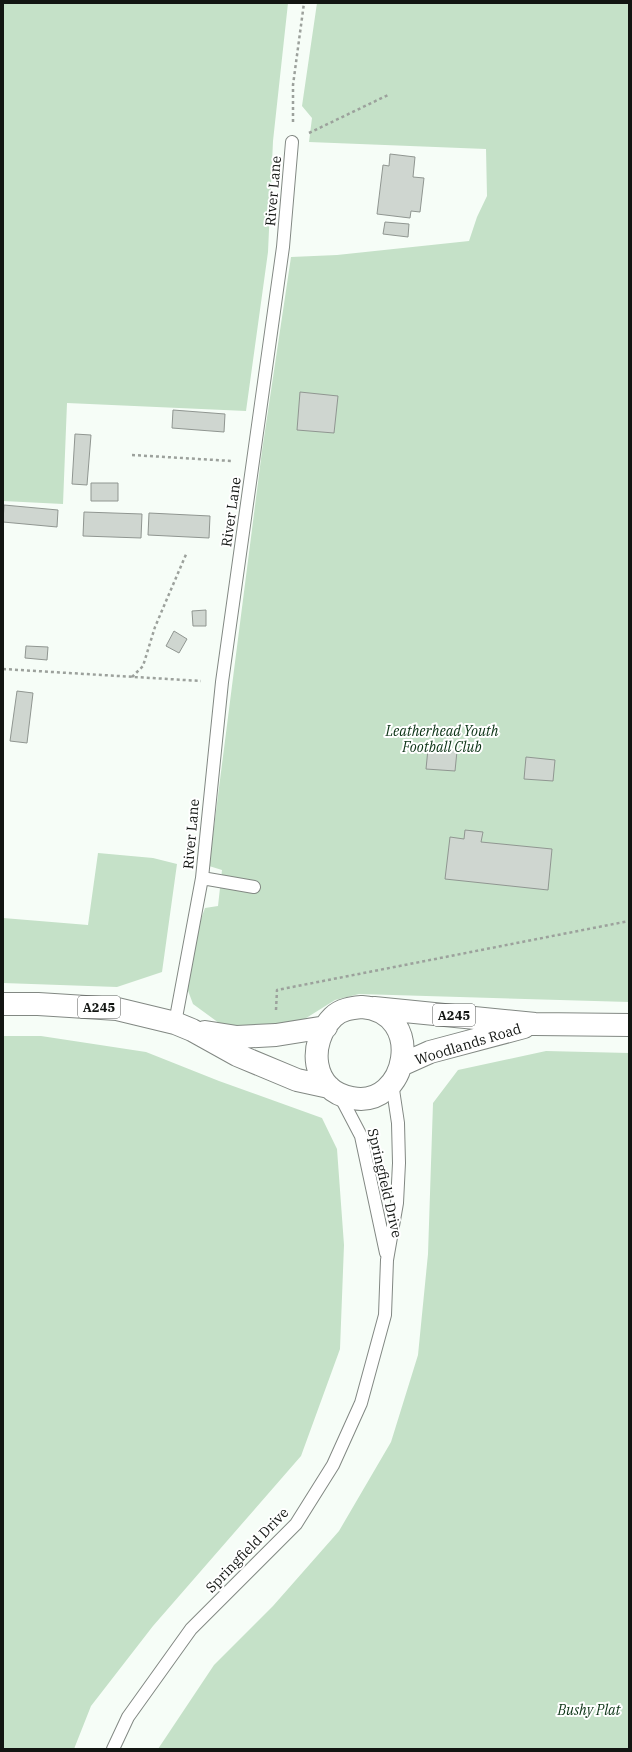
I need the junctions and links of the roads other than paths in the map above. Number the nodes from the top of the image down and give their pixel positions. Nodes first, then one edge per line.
1 (292, 142) road end
2 (202, 878) junction
3 (254, 887) dead end
4 (3, 1004) edge
5 (372, 1008) junction
6 (535, 1024) junction
7 (629, 1025) edge
8 (183, 1026) junction
9 (326, 1027) junction
10 (397, 1074) junction
11 (334, 1090) junction
12 (388, 1260) junction
13 (112, 1749) edge

1 - 2 lane, River Lane
2 - 3 lane
2 - 8 lane, River Lane
4 - 8 main road, A245
5 - 6 main road, Woodlands Road / A245
5 - 9 main road
5 - 10 main road
6 - 7 main road, Woodlands Road / A245
6 - 10 main road, Woodlands Road / A245
8 - 9 main road, A245
8 - 11 main road, A245
9 - 11 main road
10 - 11 main road
10 - 12 lane, Springfield Drive
11 - 12 lane, Springfield Drive
12 - 13 lane, Springfield Drive

